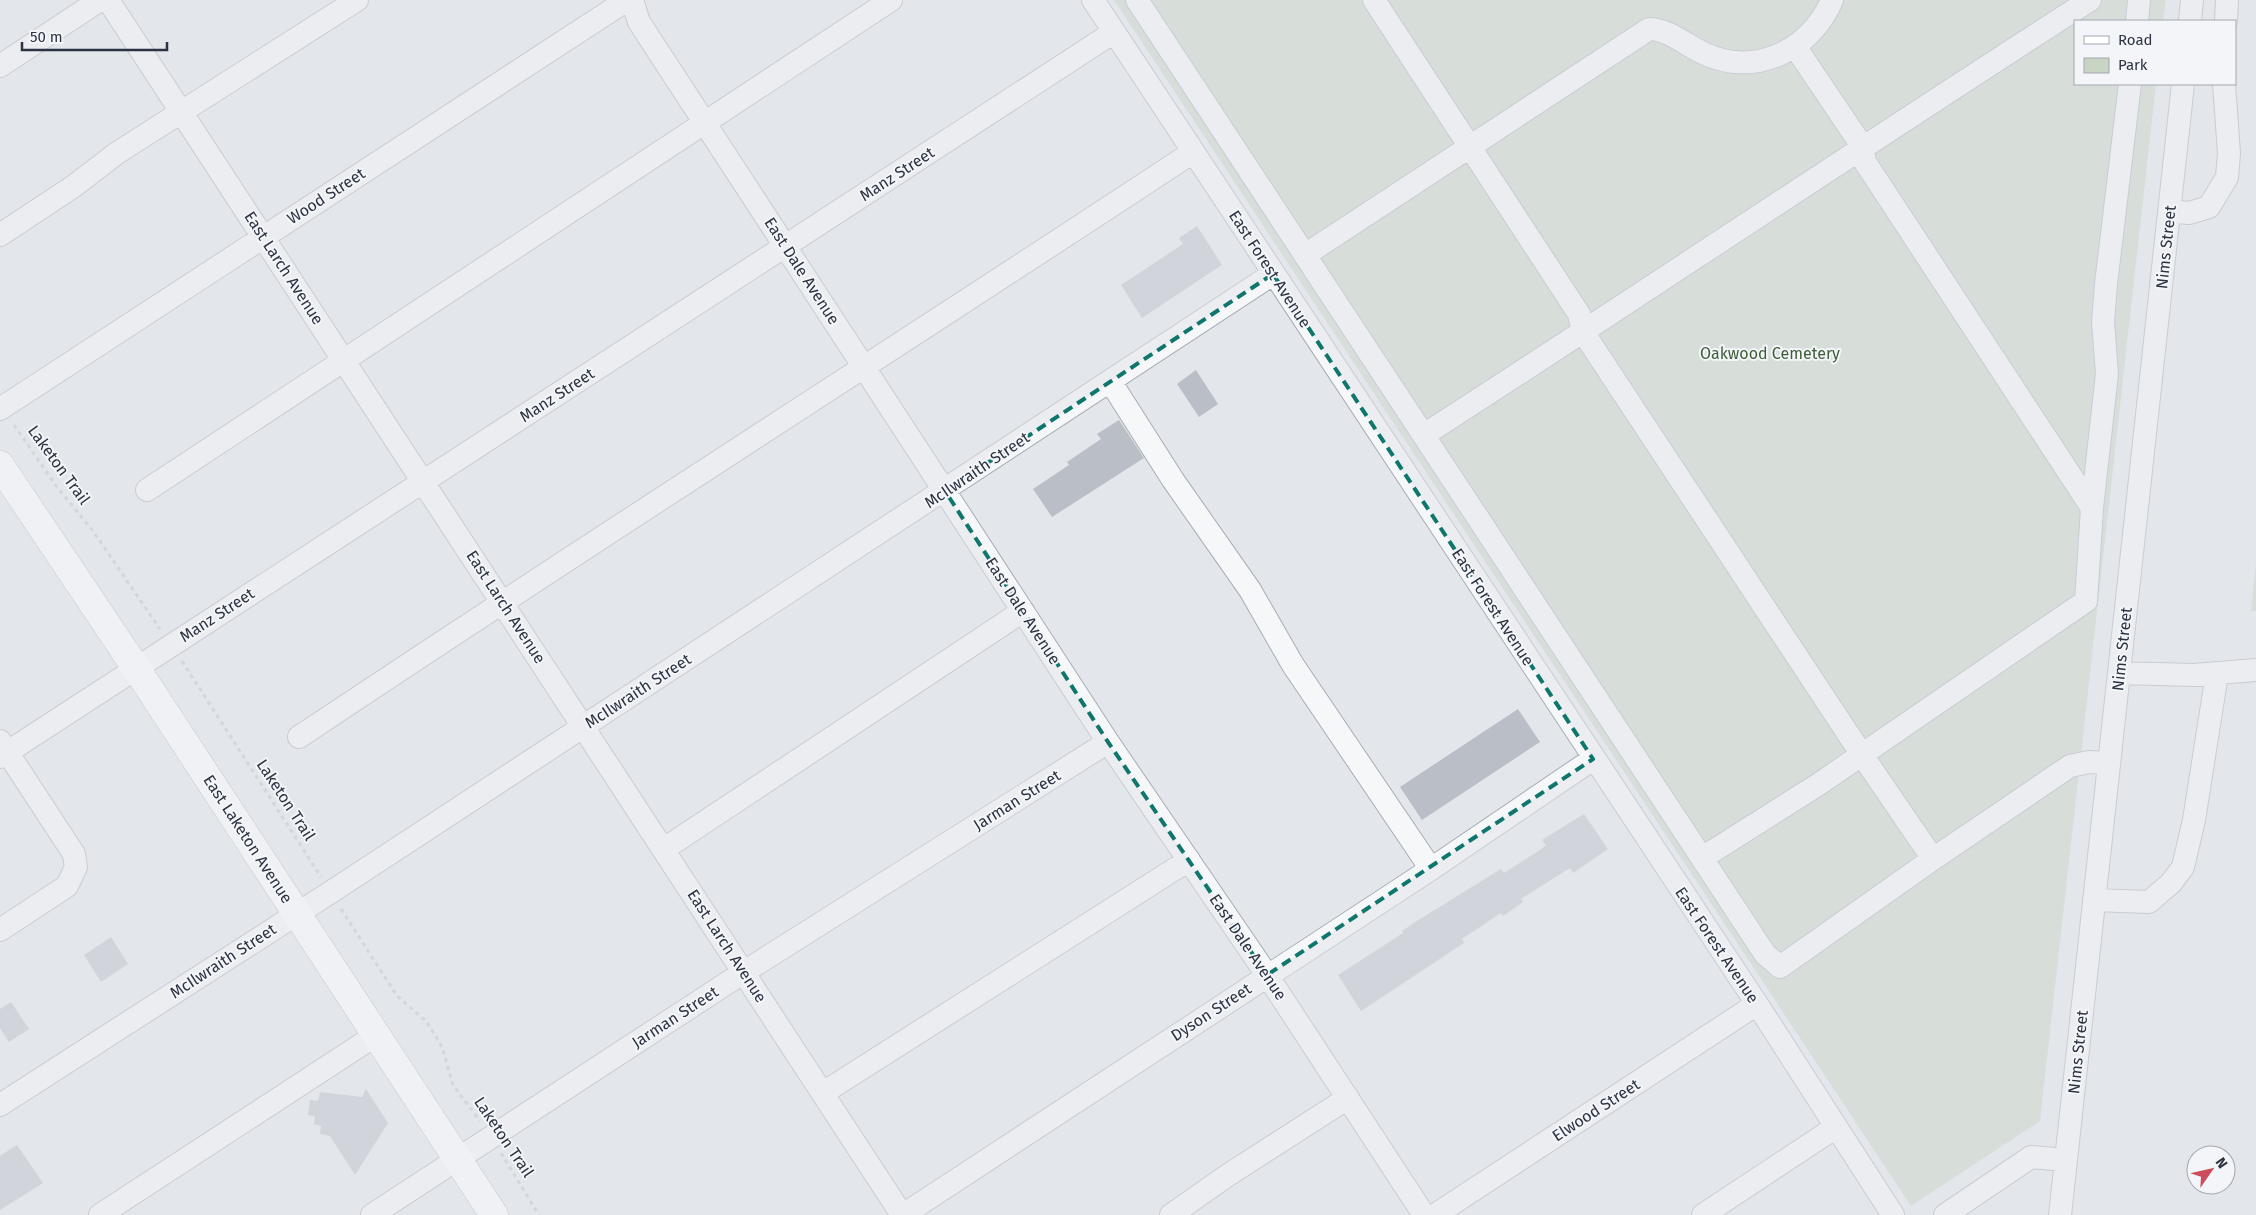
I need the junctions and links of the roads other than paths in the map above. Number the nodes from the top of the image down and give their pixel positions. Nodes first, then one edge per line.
1 (100, 0) edge
2 (108, 0) edge
3 (357, 0) edge
4 (627, 0) edge
5 (632, 0) edge
6 (891, 0) edge
7 (1093, 0) edge
8 (1136, 0) edge
9 (1374, 0) edge
10 (1832, 0) edge
11 (2090, 0) edge
12 (2139, 0) edge
13 (2192, 0) edge
14 (2227, 0) edge
15 (2137, 20) edge
16 (2190, 20) edge
17 (2226, 20) edge
18 (1114, 32) junction
19 (1796, 48) junction
20 (0, 66) edge
21 (2130, 85) edge
22 (2183, 85) edge
23 (2224, 85) edge
24 (181, 114) junction
25 (706, 124) junction
26 (1862, 146) junction
27 (1468, 147) junction
28 (1193, 152) junction
29 (2170, 211) junction
30 (0, 235) edge
31 (263, 236) junction
32 (787, 247) junction
33 (1305, 255) junction
34 (1273, 274) junction
35 (1583, 332) junction
36 (345, 360) junction
37 (865, 368) junction
38 (1110, 381) junction
39 (1, 408) edge
40 (1424, 435) junction
41 (0, 465) edge
42 (424, 481) junction
43 (147, 490) dead end
44 (945, 491) junction
45 (2092, 508) junction
46 (502, 602) junction
47 (1023, 611) junction
48 (136, 668) junction
49 (2256, 670) edge
50 (2119, 672) junction
51 (2217, 674) junction
52 (584, 726) junction
53 (299, 737) dead end
54 (1108, 742) junction
55 (2, 750) edge
56 (1862, 755) junction
57 (1593, 759) junction
58 (2110, 763) junction
59 (664, 849) junction
60 (1702, 858) junction
61 (1933, 858) junction
62 (1189, 860) junction
63 (1431, 869) junction
64 (2094, 900) junction
65 (296, 913) junction
66 (0, 930) edge
67 (744, 972) junction
68 (1267, 975) junction
69 (1757, 1004) junction
70 (376, 1035) junction
71 (823, 1093) junction
72 (1348, 1098) junction
73 (0, 1105) edge
74 (1836, 1127) junction
75 (458, 1160) junction
76 (2066, 1160) junction
77 (100, 1215) edge
78 (372, 1215) edge
79 (494, 1215) edge
80 (903, 1215) edge
81 (1171, 1215) edge
82 (1424, 1215) edge
83 (1435, 1215) edge
84 (1703, 1215) edge
85 (1893, 1215) edge
86 (1945, 1215) edge
87 (2060, 1215) edge

1 - 20 street
2 - 24 street, East Larch Avenue
3 - 24 street
4 - 31 street, Wood Street
5 - 25 street, East Dale Avenue
6 - 25 street
7 - 18 street, East Forest Avenue
8 - 33 street
9 - 27 street
10 - 19 street
11 - 26 street
12 - 15 street
13 - 16 street
14 - 17 street
18 - 28 street, East Forest Avenue
18 - 32 street, Manz Street
19 - 26 street
19 - 27 street
21 - 45 street
22 - 29 street, Nims Street
23 - 29 street
24 - 30 street
24 - 31 street, East Larch Avenue
25 - 32 street, East Dale Avenue
25 - 36 street
26 - 35 street
26 - 45 street
27 - 33 street
27 - 35 street
28 - 34 street, East Forest Avenue
28 - 37 street
29 - 50 street, Nims Street
31 - 36 street, East Larch Avenue
31 - 39 street, Wood Street
32 - 37 street, East Dale Avenue
32 - 42 street, Manz Street
33 - 40 street
34 - 38 street, McIlwraith Street
34 - 57 street, East Forest Avenue
35 - 40 street
35 - 56 street
36 - 42 street, East Larch Avenue
36 - 43 street
37 - 44 street, East Dale Avenue
37 - 46 street
38 - 44 street, McIlwraith Street
38 - 63 street
40 - 60 street
41 - 48 main road, East Laketon Avenue
42 - 46 street, East Larch Avenue
42 - 48 street, Manz Street
44 - 47 street, East Dale Avenue
44 - 52 street, McIlwraith Street
45 - 56 street
46 - 52 street, East Larch Avenue
46 - 53 street
47 - 54 street, East Dale Avenue
47 - 59 street
48 - 55 street, Manz Street
48 - 65 main road, East Laketon Avenue
49 - 51 street
50 - 51 street
50 - 58 street, Nims Street
51 - 64 street
52 - 59 street, East Larch Avenue
52 - 65 street, McIlwraith Street
54 - 62 street, East Dale Avenue
54 - 67 street, Jarman Street
55 - 66 street
56 - 60 street
56 - 61 street
57 - 63 street, Dyson Street
57 - 69 street, East Forest Avenue
58 - 61 street
58 - 64 street, Nims Street
59 - 67 street, East Larch Avenue
60 - 61 street
62 - 68 street, East Dale Avenue
62 - 71 street
63 - 68 street, Dyson Street
64 - 76 street, Nims Street
65 - 70 main road, East Laketon Avenue
65 - 73 street, McIlwraith Street
67 - 71 street, East Larch Avenue
67 - 75 street, Jarman Street
68 - 72 street, East Dale Avenue
68 - 80 street, Dyson Street
69 - 74 street, East Forest Avenue
69 - 83 street, Elwood Street
70 - 75 main road, East Laketon Avenue
70 - 77 street
71 - 80 street, East Larch Avenue
72 - 81 street
72 - 82 street, East Dale Avenue
74 - 84 street
74 - 85 street, East Forest Avenue
75 - 78 street, Jarman Street
75 - 79 main road, East Laketon Avenue
76 - 86 street
76 - 87 street, Nims Street

